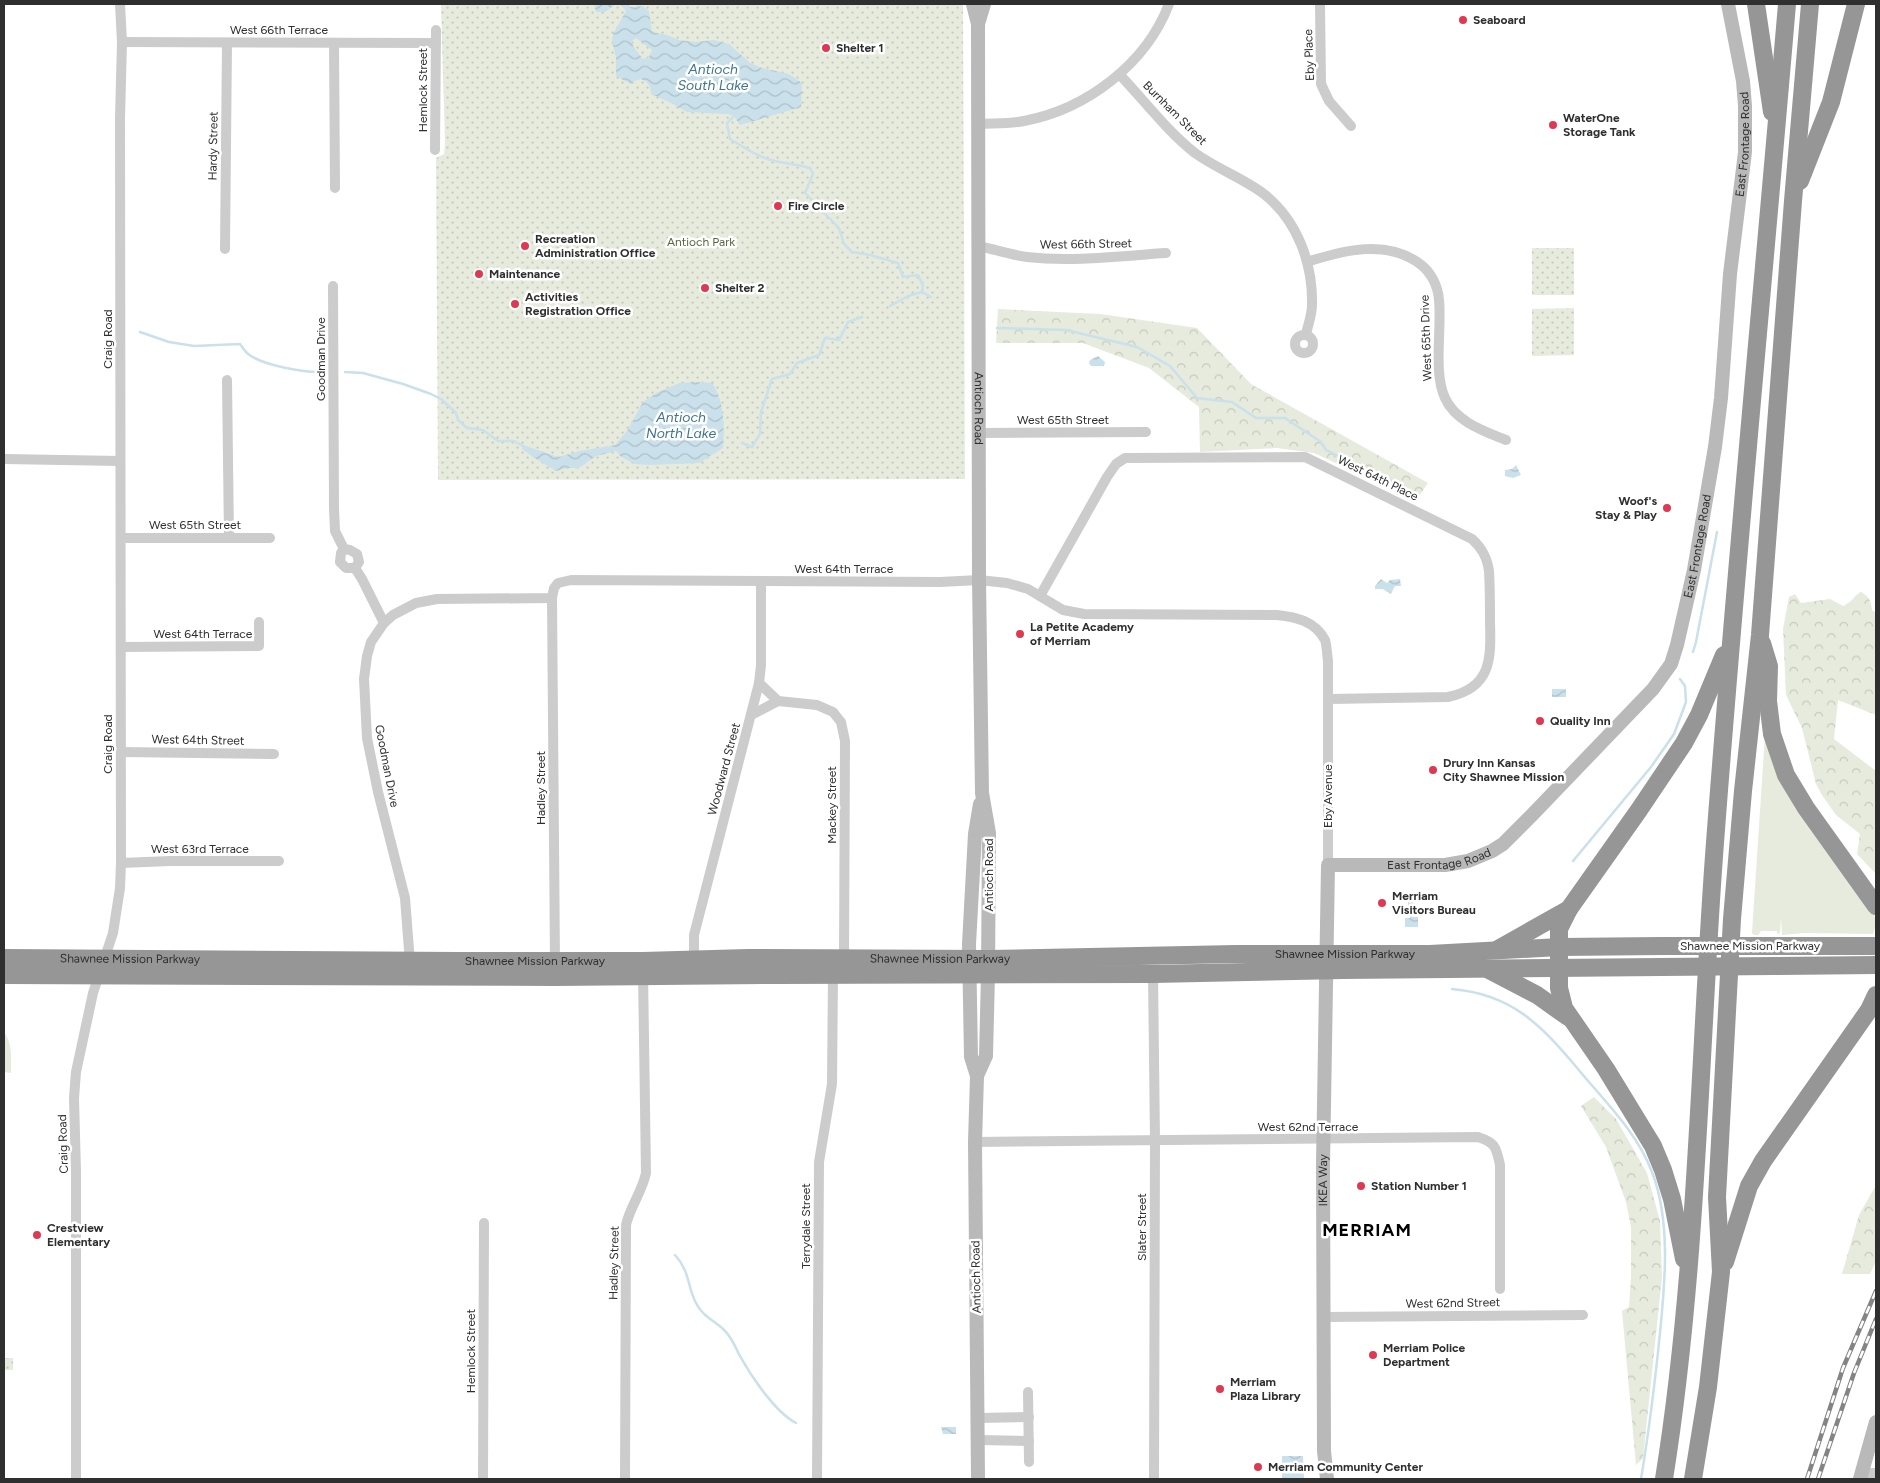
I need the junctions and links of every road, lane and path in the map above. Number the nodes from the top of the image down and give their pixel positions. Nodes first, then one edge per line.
1 (120, 4) edge
2 (973, 4) edge
3 (984, 4) edge
4 (1169, 4) edge
5 (1320, 4) edge
6 (1728, 4) edge
7 (1756, 4) edge
8 (1788, 4) edge
9 (1810, 4) edge
10 (1856, 4) edge
11 (978, 24) junction
12 (436, 30) dead end
13 (122, 42) junction
14 (227, 42) junction
15 (334, 43) junction
16 (436, 43) junction
17 (1119, 74) junction
18 (978, 124) junction
19 (1351, 126) dead end
20 (1776, 138) junction
21 (435, 150) dead end
22 (335, 188) dead end
23 (1793, 201) junction
24 (978, 246) junction
25 (226, 249) dead end
26 (1166, 253) dead end
27 (1307, 262) junction
28 (334, 286) dead end
29 (1306, 334) dead end
30 (227, 380) dead end
31 (1146, 432) dead end
32 (980, 433) junction
33 (1506, 440) dead end
34 (4, 460) edge
35 (120, 461) junction
36 (121, 538) junction
37 (229, 538) junction
38 (270, 538) dead end
39 (979, 580) junction
40 (761, 582) junction
41 (1040, 596) junction
42 (552, 598) junction
43 (259, 622) dead end
44 (384, 623) junction
45 (1314, 626) joint
46 (1760, 634) junction
47 (1731, 638) junction
48 (122, 647) junction
49 (759, 683) junction
50 (1329, 699) junction
51 (778, 701) junction
52 (751, 715) junction
53 (121, 752) junction
54 (274, 754) dead end
55 (982, 793) junction
56 (279, 861) dead end
57 (122, 863) junction
58 (1328, 865) junction
59 (1870, 894) edge
60 (1876, 906) edge
61 (1569, 909) junction
62 (1876, 946) edge
63 (1559, 948) junction
64 (1496, 950) junction
65 (1208, 955) junction
66 (4, 958) edge
67 (106, 958) junction
68 (844, 958) junction
69 (694, 960) junction
70 (1326, 962) junction
71 (1876, 965) edge
72 (970, 967) junction
73 (988, 967) junction
74 (1559, 968) junction
75 (410, 969) junction
76 (555, 969) junction
77 (643, 969) junction
78 (1486, 969) junction
79 (4, 974) edge
80 (1153, 974) junction
81 (99, 975) junction
82 (833, 975) junction
83 (1874, 1003) edge
84 (1572, 1020) junction
85 (977, 1076) junction
86 (1324, 1139) junction
87 (1155, 1140) junction
88 (975, 1142) junction
89 (484, 1223) dead end
90 (1721, 1272) junction
91 (1688, 1279) junction
92 (1500, 1289) dead end
93 (1583, 1315) dead end
94 (1324, 1317) junction
95 (1028, 1392) dead end
96 (1029, 1417) junction
97 (978, 1418) junction
98 (1876, 1422) edge
99 (978, 1440) junction
100 (1029, 1441) junction
101 (1029, 1462) dead end
102 (1876, 1473) edge
103 (1861, 1476) edge
104 (76, 1479) edge
105 (483, 1479) edge
106 (625, 1479) edge
107 (818, 1479) edge
108 (978, 1479) edge
109 (1154, 1479) edge
110 (1327, 1479) edge
111 (1664, 1479) edge
112 (1694, 1479) edge

1 - 13 street, Craig Road
2 - 11 main road, Antioch Road
3 - 11 main road, Antioch Road
4 - 17 street
5 - 19 street, Eby Place
6 - 58 main road, East Frontage Road
7 - 20 highway
8 - 20 highway
9 - 23 highway
10 - 23 highway
11 - 18 main road, Antioch Road
12 - 16 street, Hemlock Street
13 - 14 street, West 66th Terrace
13 - 35 street, Craig Road
14 - 15 street, West 66th Terrace
14 - 25 street, Hardy Street
15 - 16 street, West 66th Terrace
15 - 22 street
16 - 21 street, Hemlock Street
17 - 18 street
17 - 27 street, Burnham Street
18 - 24 main road, Antioch Road
20 - 47 highway
23 - 46 highway
24 - 26 street, West 66th Street
24 - 32 main road, Antioch Road
27 - 29 street, Burnham Street
27 - 33 street, West 65th Drive
28 - 44 street, Goodman Drive
30 - 37 street
31 - 32 street, West 65th Street
32 - 39 main road, Antioch Road
34 - 35 street
35 - 36 street, Craig Road
36 - 37 street, West 65th Street
36 - 48 street, Craig Road
37 - 38 street, West 65th Street
39 - 40 street, West 64th Terrace
39 - 41 street, West 64th Terrace
39 - 55 main road, Antioch Road
40 - 42 street, West 64th Terrace
40 - 49 street, Woodward Street
41 - 45 street, West 64th Terrace
41 - 50 street, West 64th Place
42 - 44 street
42 - 76 street, Hadley Street
43 - 48 street, West 64th Terrace
44 - 75 street, Goodman Drive
45 - 50 street, Eby Avenue
46 - 59 highway
46 - 90 highway
47 - 61 highway
47 - 91 highway
48 - 53 street, Craig Road
49 - 51 street
49 - 52 street, Woodward Street
50 - 58 street, Eby Avenue
51 - 52 street
51 - 68 street, Mackey Street
52 - 69 street, Woodward Street
53 - 54 street, West 64th Street
53 - 57 street, Craig Road
55 - 72 main road, Antioch Road
55 - 73 main road, Antioch Road
56 - 57 street, West 63rd Terrace
57 - 67 street, Craig Road
58 - 70 main road, Eby Avenue
59 - 60 highway
61 - 63 highway
61 - 64 highway
62 - 63 highway, Shawnee Mission Parkway, bridge
63 - 64 highway, Shawnee Mission Parkway
63 - 74 highway
64 - 70 highway, Shawnee Mission Parkway
65 - 70 highway, Shawnee Mission Parkway
65 - 73 highway, Shawnee Mission Parkway
65 - 80 highway
66 - 67 highway, Shawnee Mission Parkway
67 - 75 highway, Shawnee Mission Parkway
67 - 81 street, Craig Road
68 - 69 highway, Shawnee Mission Parkway
68 - 72 highway, Shawnee Mission Parkway
69 - 77 highway, Shawnee Mission Parkway
70 - 78 highway, Shawnee Mission Parkway
70 - 80 highway, Shawnee Mission Parkway
70 - 86 main road, IKEA Way
71 - 74 highway, Shawnee Mission Parkway, bridge
72 - 73 highway, Shawnee Mission Parkway
72 - 82 highway, Shawnee Mission Parkway
72 - 85 main road, Antioch Road
73 - 80 highway, Shawnee Mission Parkway
73 - 85 main road, Antioch Road
74 - 78 highway, Shawnee Mission Parkway
74 - 84 highway
75 - 76 highway, Shawnee Mission Parkway
75 - 81 highway, Shawnee Mission Parkway
76 - 77 highway, Shawnee Mission Parkway
77 - 82 highway, Shawnee Mission Parkway
77 - 106 street, Hadley Street
78 - 84 highway
79 - 81 highway, Shawnee Mission Parkway
80 - 87 street, Slater Street
81 - 104 street, Craig Road
82 - 107 street, Terrydale Street
83 - 90 highway
84 - 91 highway
85 - 88 main road, Antioch Road
86 - 87 street, West 62nd Terrace
86 - 92 street, West 62nd Terrace
86 - 94 main road, IKEA Way
87 - 88 street, West 62nd Terrace
87 - 109 street, Slater Street
88 - 97 main road, Antioch Road
89 - 105 street, Hemlock Street
90 - 112 highway
91 - 111 highway
93 - 94 street, West 62nd Street
94 - 110 main road, IKEA Way
95 - 96 street
96 - 97 street
96 - 100 street
97 - 99 main road, Antioch Road
98 - 103 main road
99 - 100 street
99 - 108 main road, Antioch Road
100 - 101 street
102 - 103 street

